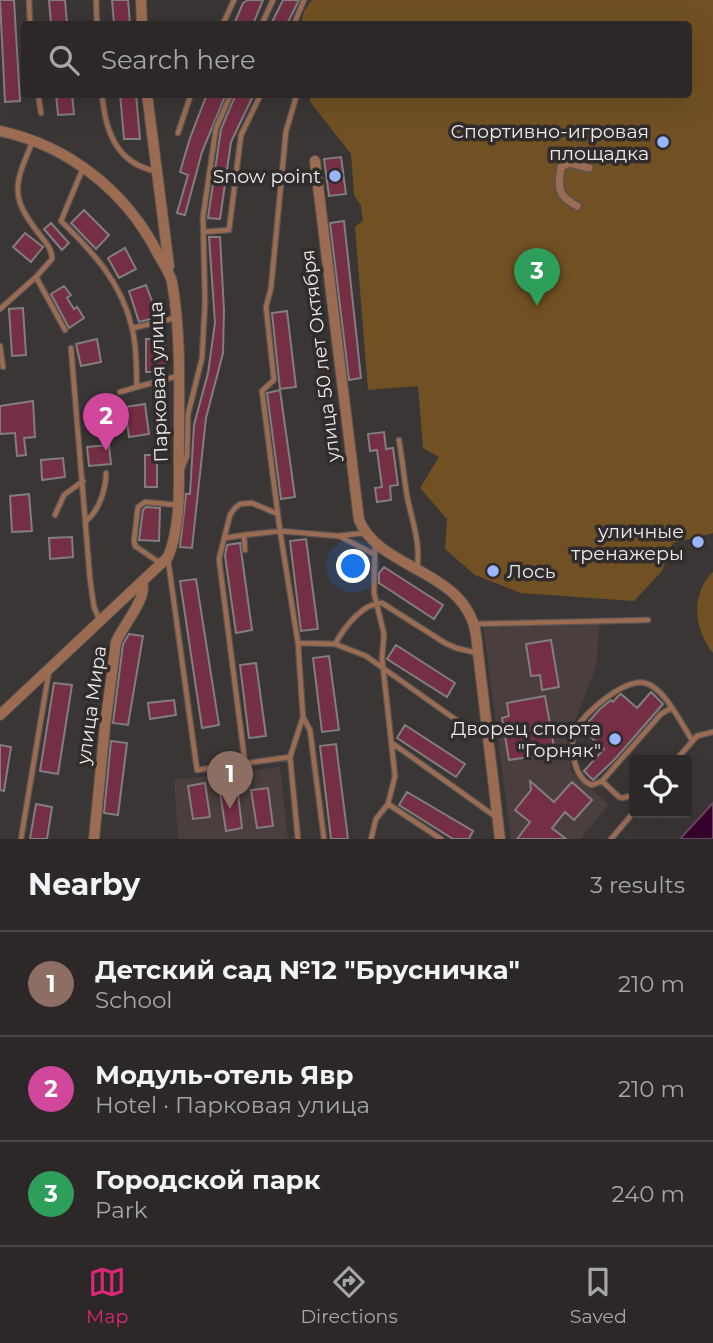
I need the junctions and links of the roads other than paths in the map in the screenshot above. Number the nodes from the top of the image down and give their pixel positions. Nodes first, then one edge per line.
1 (29, 0) edge
2 (96, 0) edge
3 (141, 0) edge
4 (234, 0) edge
5 (273, 0) edge
6 (304, 0) edge
7 (30, 21) edge
8 (97, 21) edge
9 (142, 21) edge
10 (224, 21) edge
11 (263, 21) edge
12 (295, 21) edge
13 (39, 98) edge
14 (103, 98) edge
15 (147, 98) edge
16 (190, 98) edge
17 (229, 98) edge
18 (259, 98) edge
19 (296, 98) edge
20 (41, 113) dead end
21 (0, 131) edge
22 (178, 134) dead end
23 (33, 141) junction
24 (315, 161) dead end
25 (83, 167) junction
26 (589, 168) dead end
27 (155, 171) junction
28 (578, 206) dead end
29 (202, 232) junction
30 (36, 277) junction
31 (171, 280) junction
32 (0, 309) edge
33 (175, 318) junction
34 (133, 328) junction
35 (65, 330) dead end
36 (0, 346) edge
37 (71, 348) dead end
38 (3, 367) dead end
39 (178, 376) junction
40 (137, 387) junction
41 (120, 392) dead end
42 (399, 440) dead end
43 (106, 473) dead end
44 (177, 476) junction
45 (83, 481) junction
46 (177, 505) junction
47 (278, 514) junction
48 (55, 515) dead end
49 (86, 521) junction
50 (280, 531) junction
51 (365, 534) junction
52 (244, 535) junction
53 (338, 536) junction
54 (225, 538) junction
55 (374, 542) junction
56 (245, 550) dead end
57 (374, 554) junction
58 (164, 561) junction
59 (417, 569) junction
60 (142, 582) junction
61 (375, 603) junction
62 (648, 620) dead end
63 (100, 622) junction
64 (474, 624) junction
65 (298, 643) junction
66 (335, 644) junction
67 (477, 653) junction
68 (383, 666) junction
69 (50, 669) junction
70 (671, 708) junction
71 (0, 715) edge
72 (303, 717) junction
73 (486, 732) junction
74 (713, 732) edge
75 (692, 740) junction
76 (391, 743) junction
77 (680, 755) edge
78 (290, 757) junction
79 (245, 763) junction
80 (602, 781) junction
81 (629, 796) edge
82 (388, 804) junction
83 (629, 818) edge
84 (497, 819) junction
85 (21, 839) edge
86 (94, 839) edge
87 (299, 839) edge
88 (324, 839) edge
89 (371, 839) edge
90 (441, 839) edge
91 (500, 839) edge
92 (611, 839) edge

1 - 7 lane
2 - 8 lane
3 - 9 street
4 - 10 lane
5 - 11 lane
6 - 12 lane
13 - 20 lane
14 - 27 lane
15 - 27 street
16 - 22 lane
17 - 29 lane
18 - 29 lane
19 - 47 lane
21 - 23 street, Парковая улица
23 - 25 street, Парковая улица
23 - 30 lane
24 - 51 street, улица 50 лет Октября
25 - 31 street, Парковая улица
25 - 34 lane
26 - 28 street
27 - 31 street
29 - 44 lane
30 - 32 lane
30 - 35 lane
31 - 33 street, Парковая улица
33 - 34 lane
33 - 39 street, Парковая улица
34 - 40 lane
36 - 38 lane
37 - 45 lane
39 - 40 lane
39 - 44 street, Парковая улица
40 - 41 lane
42 - 59 lane
43 - 49 lane
44 - 46 street, Парковая улица
45 - 48 lane
45 - 49 lane
46 - 58 street, Парковая улица
46 - 58 lane
47 - 50 lane
47 - 54 lane
49 - 63 lane
50 - 52 lane
50 - 53 lane
50 - 65 lane
51 - 53 lane
51 - 55 street
52 - 54 lane
52 - 56 lane
53 - 57 lane
54 - 79 lane
55 - 57 lane
55 - 59 street
57 - 61 lane
58 - 60 street
58 - 79 lane
59 - 64 street
60 - 63 street
60 - 86 street, улица Мира
61 - 66 lane
61 - 67 lane
61 - 68 lane
62 - 64 lane
63 - 69 street
64 - 67 street
65 - 66 lane
65 - 72 lane
66 - 68 lane
67 - 73 street
68 - 73 lane
68 - 76 lane
69 - 71 street
69 - 85 lane
70 - 75 lane
70 - 80 lane
70 - 80 lane
72 - 78 lane
72 - 88 lane
73 - 84 street
74 - 75 lane
75 - 77 lane
76 - 82 lane
76 - 84 lane
78 - 79 lane
78 - 87 lane
80 - 81 lane
82 - 89 lane
82 - 90 lane
83 - 92 lane
84 - 91 street

